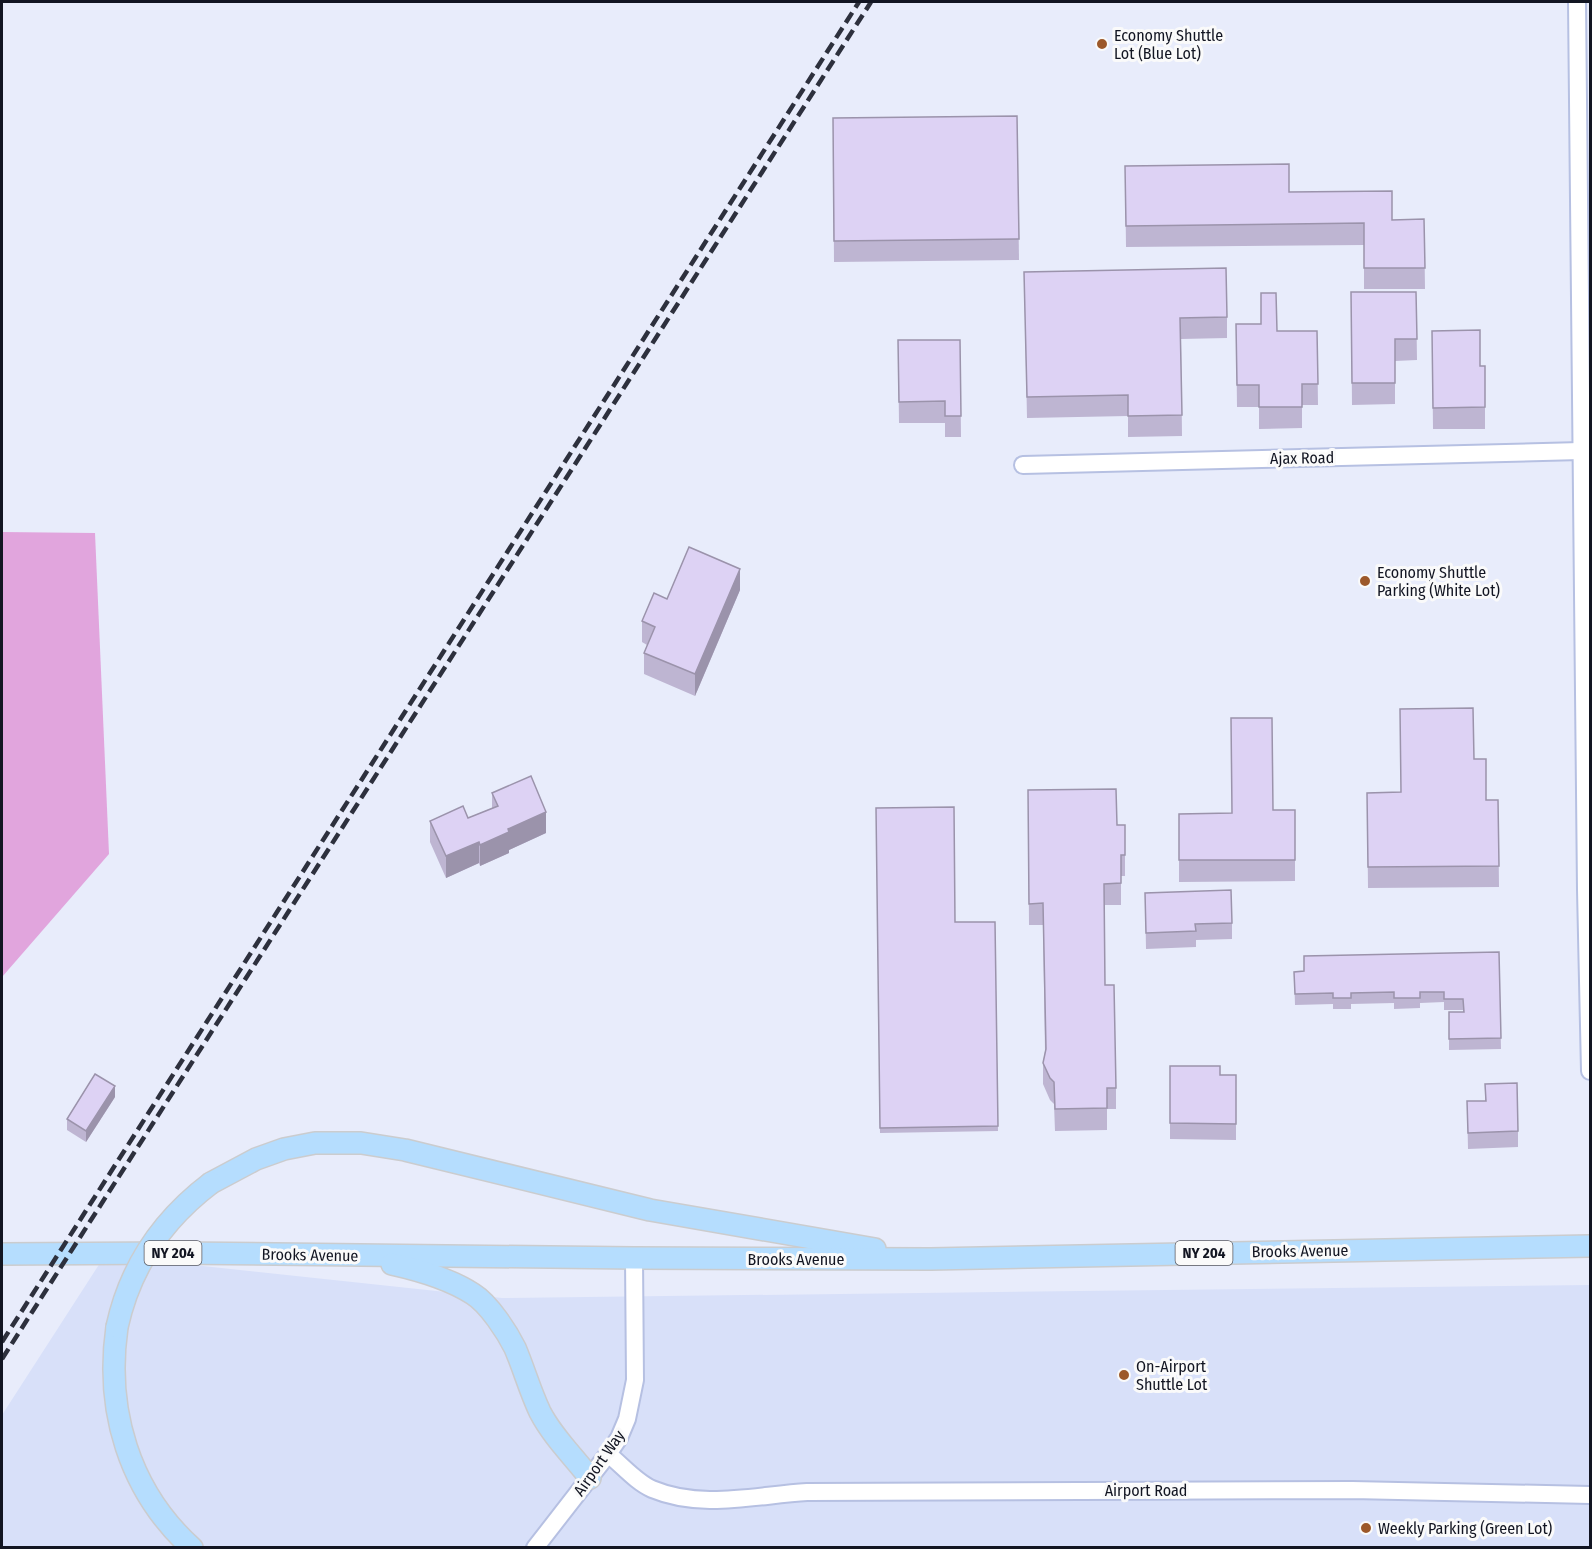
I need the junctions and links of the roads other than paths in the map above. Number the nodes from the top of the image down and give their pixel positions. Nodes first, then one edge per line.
1 (1577, 2) edge
2 (1581, 451) junction
3 (1023, 465) dead end
4 (1590, 1071) edge
5 (1590, 1246) edge
6 (2, 1254) edge
7 (344, 1255) junction
8 (634, 1258) junction
9 (931, 1259) junction
10 (608, 1454) junction
11 (590, 1478) junction
12 (1590, 1495) edge
13 (192, 1548) edge
14 (535, 1548) edge

1 - 2 street
2 - 3 street, Ajax Road
2 - 4 street
5 - 9 main road, Brooks Avenue / NY 204
6 - 7 main road, Brooks Avenue / NY 204
7 - 8 main road, Brooks Avenue / NY 204
7 - 11 main road
8 - 9 main road, Brooks Avenue / NY 204
8 - 10 street, Airport Way
9 - 13 main road, bridge
10 - 11 street, Airport Way
10 - 12 street, Airport Road
11 - 14 street, Airport Way

